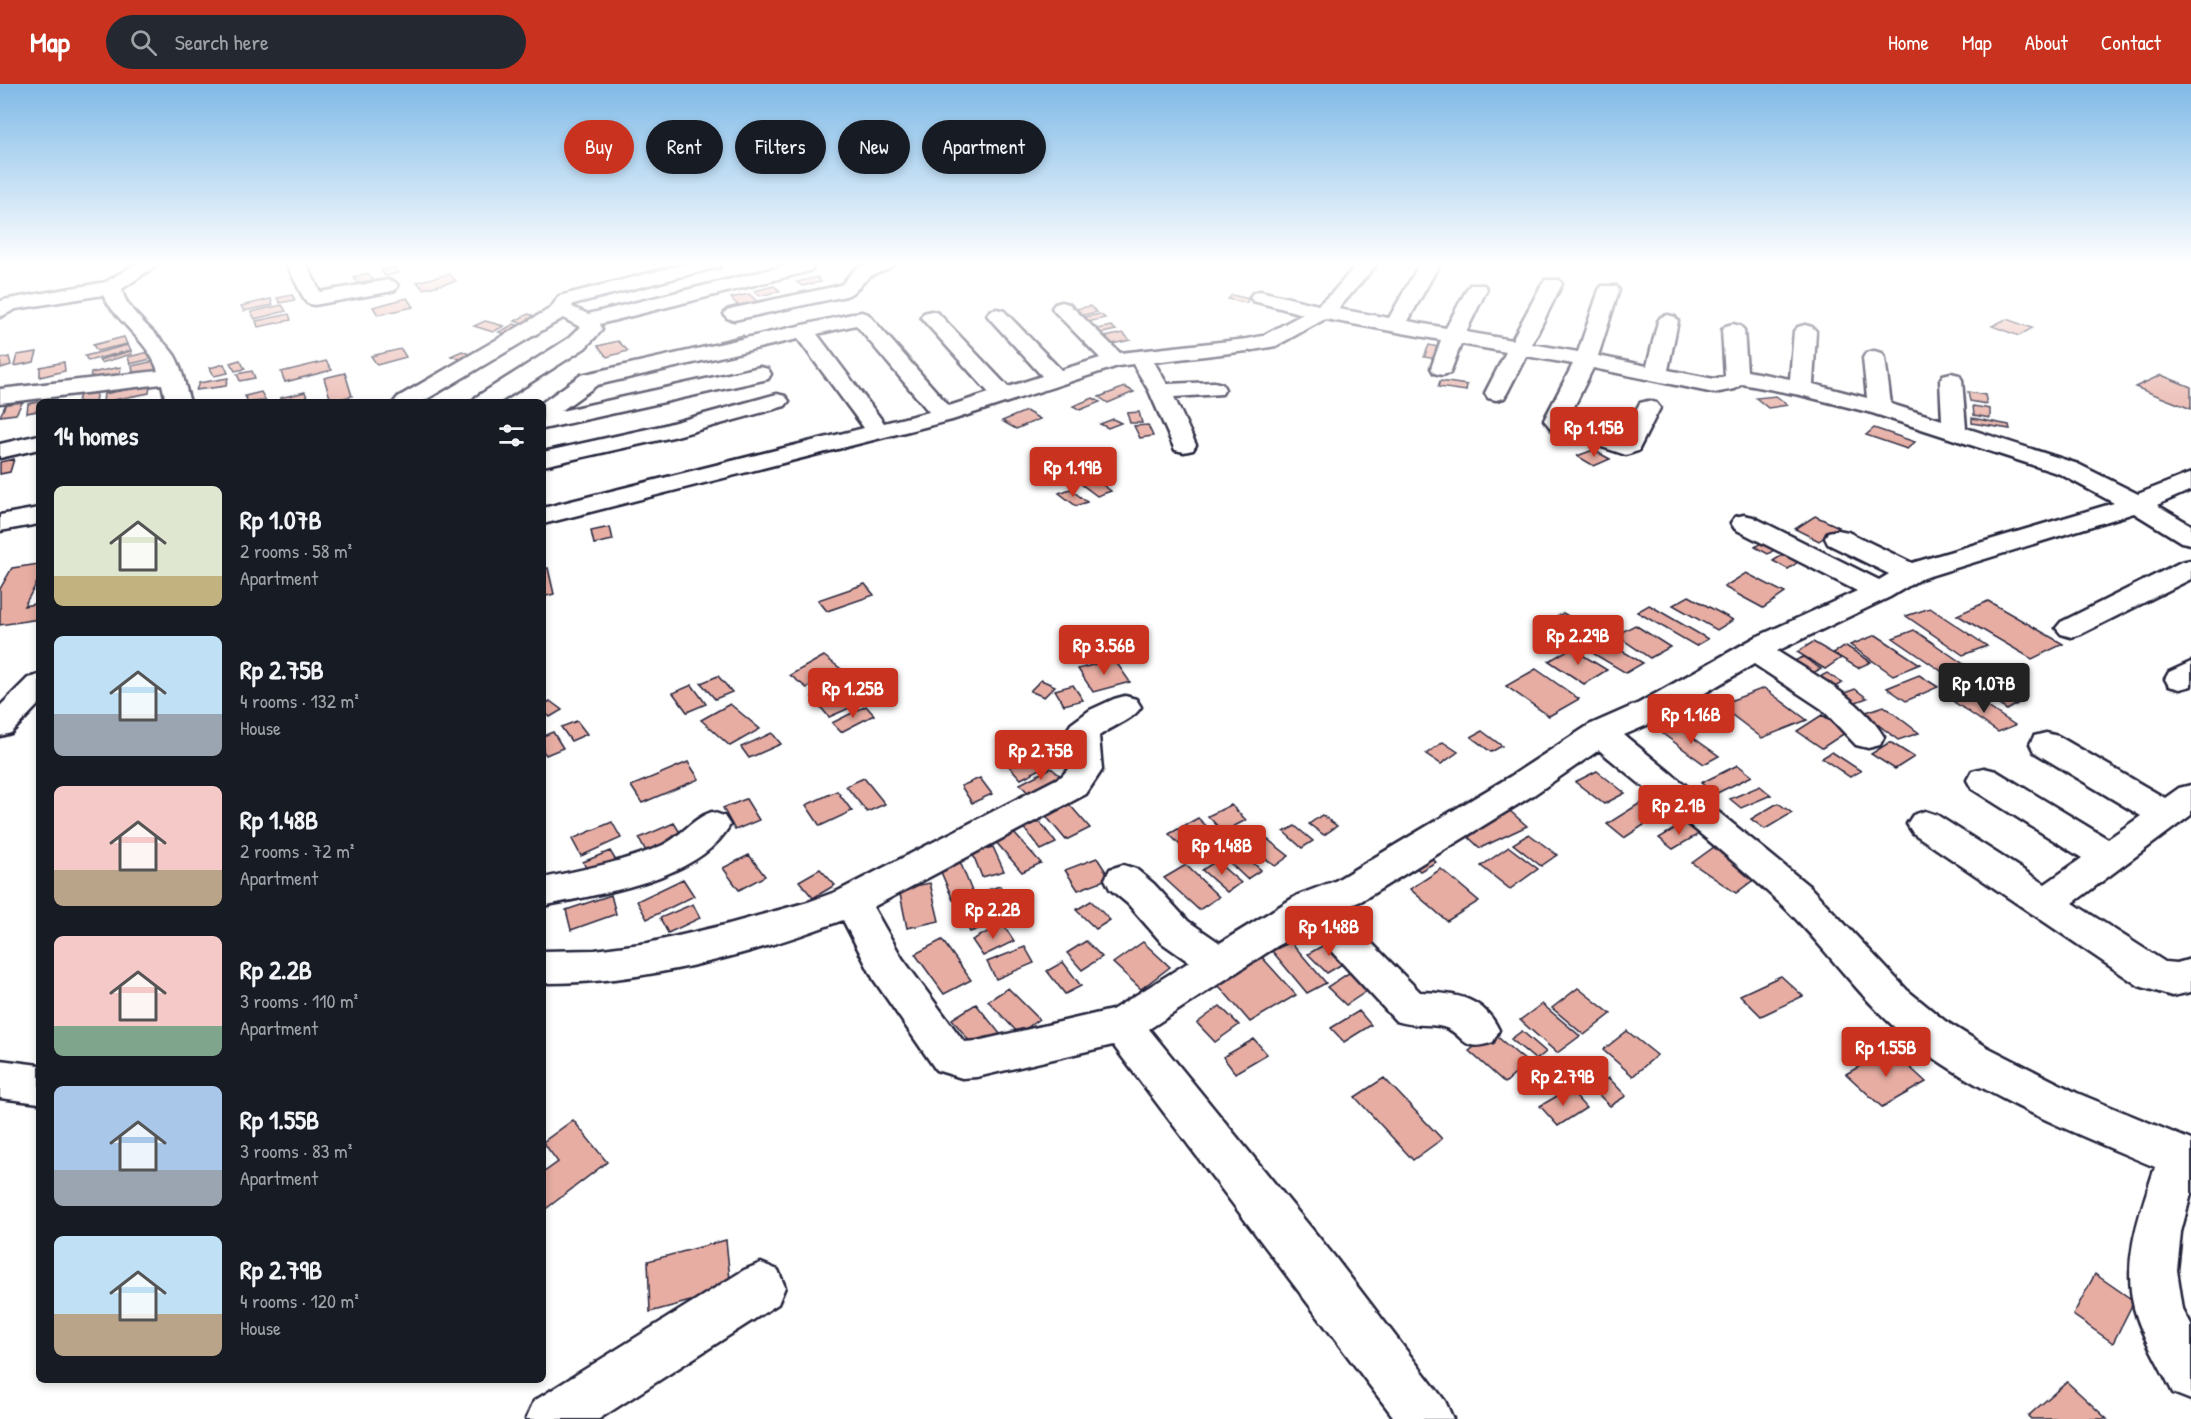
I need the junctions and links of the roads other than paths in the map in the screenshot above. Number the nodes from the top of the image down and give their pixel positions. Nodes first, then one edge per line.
1 (138, 325) edge
2 (536, 325) edge
3 (590, 325) edge
4 (739, 325) edge
5 (831, 325) edge
6 (867, 325) edge
7 (939, 325) edge
8 (1007, 325) edge
9 (1080, 325) edge
10 (1297, 325) edge
11 (1397, 325) edge
12 (1458, 325) edge
13 (1531, 325) edge
14 (1597, 325) edge
15 (1667, 325) edge
16 (1733, 330) dead end
17 (1804, 331) dead end
18 (803, 332) junction
19 (1453, 336) junction
20 (748, 345) junction
21 (1520, 348) junction
22 (1140, 357) junction
23 (1874, 358) dead end
24 (1115, 360) junction
25 (1586, 360) junction
26 (1442, 368) dead end
27 (760, 374) junction
28 (1656, 374) junction
29 (1736, 375) junction
30 (170, 376) junction
31 (1057, 379) junction
32 (1951, 380) dead end
33 (1801, 388) junction
34 (1214, 389) dead end
35 (1160, 391) junction
36 (1496, 393) dead end
37 (1003, 395) junction
38 (0, 396) edge
39 (177, 399) edge
40 (411, 399) edge
41 (489, 399) edge
42 (1648, 408) dead end
43 (1880, 408) junction
44 (546, 411) edge
45 (944, 415) junction
46 (546, 421) edge
47 (791, 425) junction
48 (878, 431) junction
49 (1954, 431) junction
50 (36, 443) edge
51 (1184, 445) dead end
52 (0, 451) edge
53 (546, 458) edge
54 (2191, 481) edge
55 (2137, 504) junction
56 (546, 515) edge
57 (36, 517) edge
58 (0, 523) edge
59 (1744, 523) dead end
60 (2191, 536) edge
61 (1838, 538) dead end
62 (2191, 568) edge
63 (1910, 573) junction
64 (1880, 591) junction
65 (2071, 628) dead end
66 (1755, 651) junction
67 (36, 688) edge
68 (1125, 707) dead end
69 (0, 725) edge
70 (1600, 733) junction
71 (1868, 737) dead end
72 (2046, 744) dead end
73 (1984, 780) dead end
74 (2179, 806) edge
75 (1925, 824) dead end
76 (712, 825) dead end
77 (2109, 857) junction
78 (1123, 879) dead end
79 (546, 891) edge
80 (851, 902) junction
81 (2045, 903) junction
82 (1311, 905) junction
83 (1219, 963) junction
84 (546, 967) edge
85 (2191, 975) edge
86 (1122, 1025) junction
87 (1479, 1030) dead end
88 (0, 1079) edge
89 (36, 1084) edge
90 (2186, 1159) edge
91 (761, 1287) dead end
92 (2191, 1376) edge
93 (552, 1419) edge
94 (1427, 1419) edge

1 - 30 street
2 - 40 street
3 - 41 street
4 - 20 street
5 - 18 street
6 - 45 street
7 - 37 street
8 - 31 street
9 - 24 street
10 - 22 street
11 - 19 street
12 - 19 street
13 - 21 street
14 - 25 street
15 - 28 street
16 - 29 street
17 - 33 street
18 - 20 street
18 - 48 street
19 - 21 street
19 - 26 street
20 - 27 street
20 - 44 street
21 - 25 street
21 - 36 street
22 - 24 street
22 - 35 street
23 - 43 street
24 - 31 street
25 - 28 street
25 - 42 street
27 - 46 street
27 - 47 street
28 - 29 street
29 - 33 street
30 - 38 street
30 - 39 street
31 - 37 street
32 - 49 street
33 - 43 street
34 - 35 street
35 - 51 street
37 - 45 street
43 - 49 street
45 - 48 street
47 - 48 street
47 - 53 street
47 - 56 street
49 - 55 street
50 - 52 street
54 - 55 street
55 - 60 street
55 - 63 street
57 - 58 street
59 - 64 street
61 - 63 street
62 - 65 street
63 - 64 street
64 - 66 street
66 - 70 street
66 - 71 street
67 - 69 street
68 - 80 street
70 - 82 street
70 - 90 street
72 - 74 street
73 - 77 street
74 - 77 street
75 - 81 street
76 - 79 street
77 - 81 street
78 - 83 street
80 - 84 street
80 - 86 street
81 - 85 street
82 - 83 street
82 - 87 street
83 - 86 street
86 - 94 street
88 - 89 street
90 - 92 street
91 - 93 street

